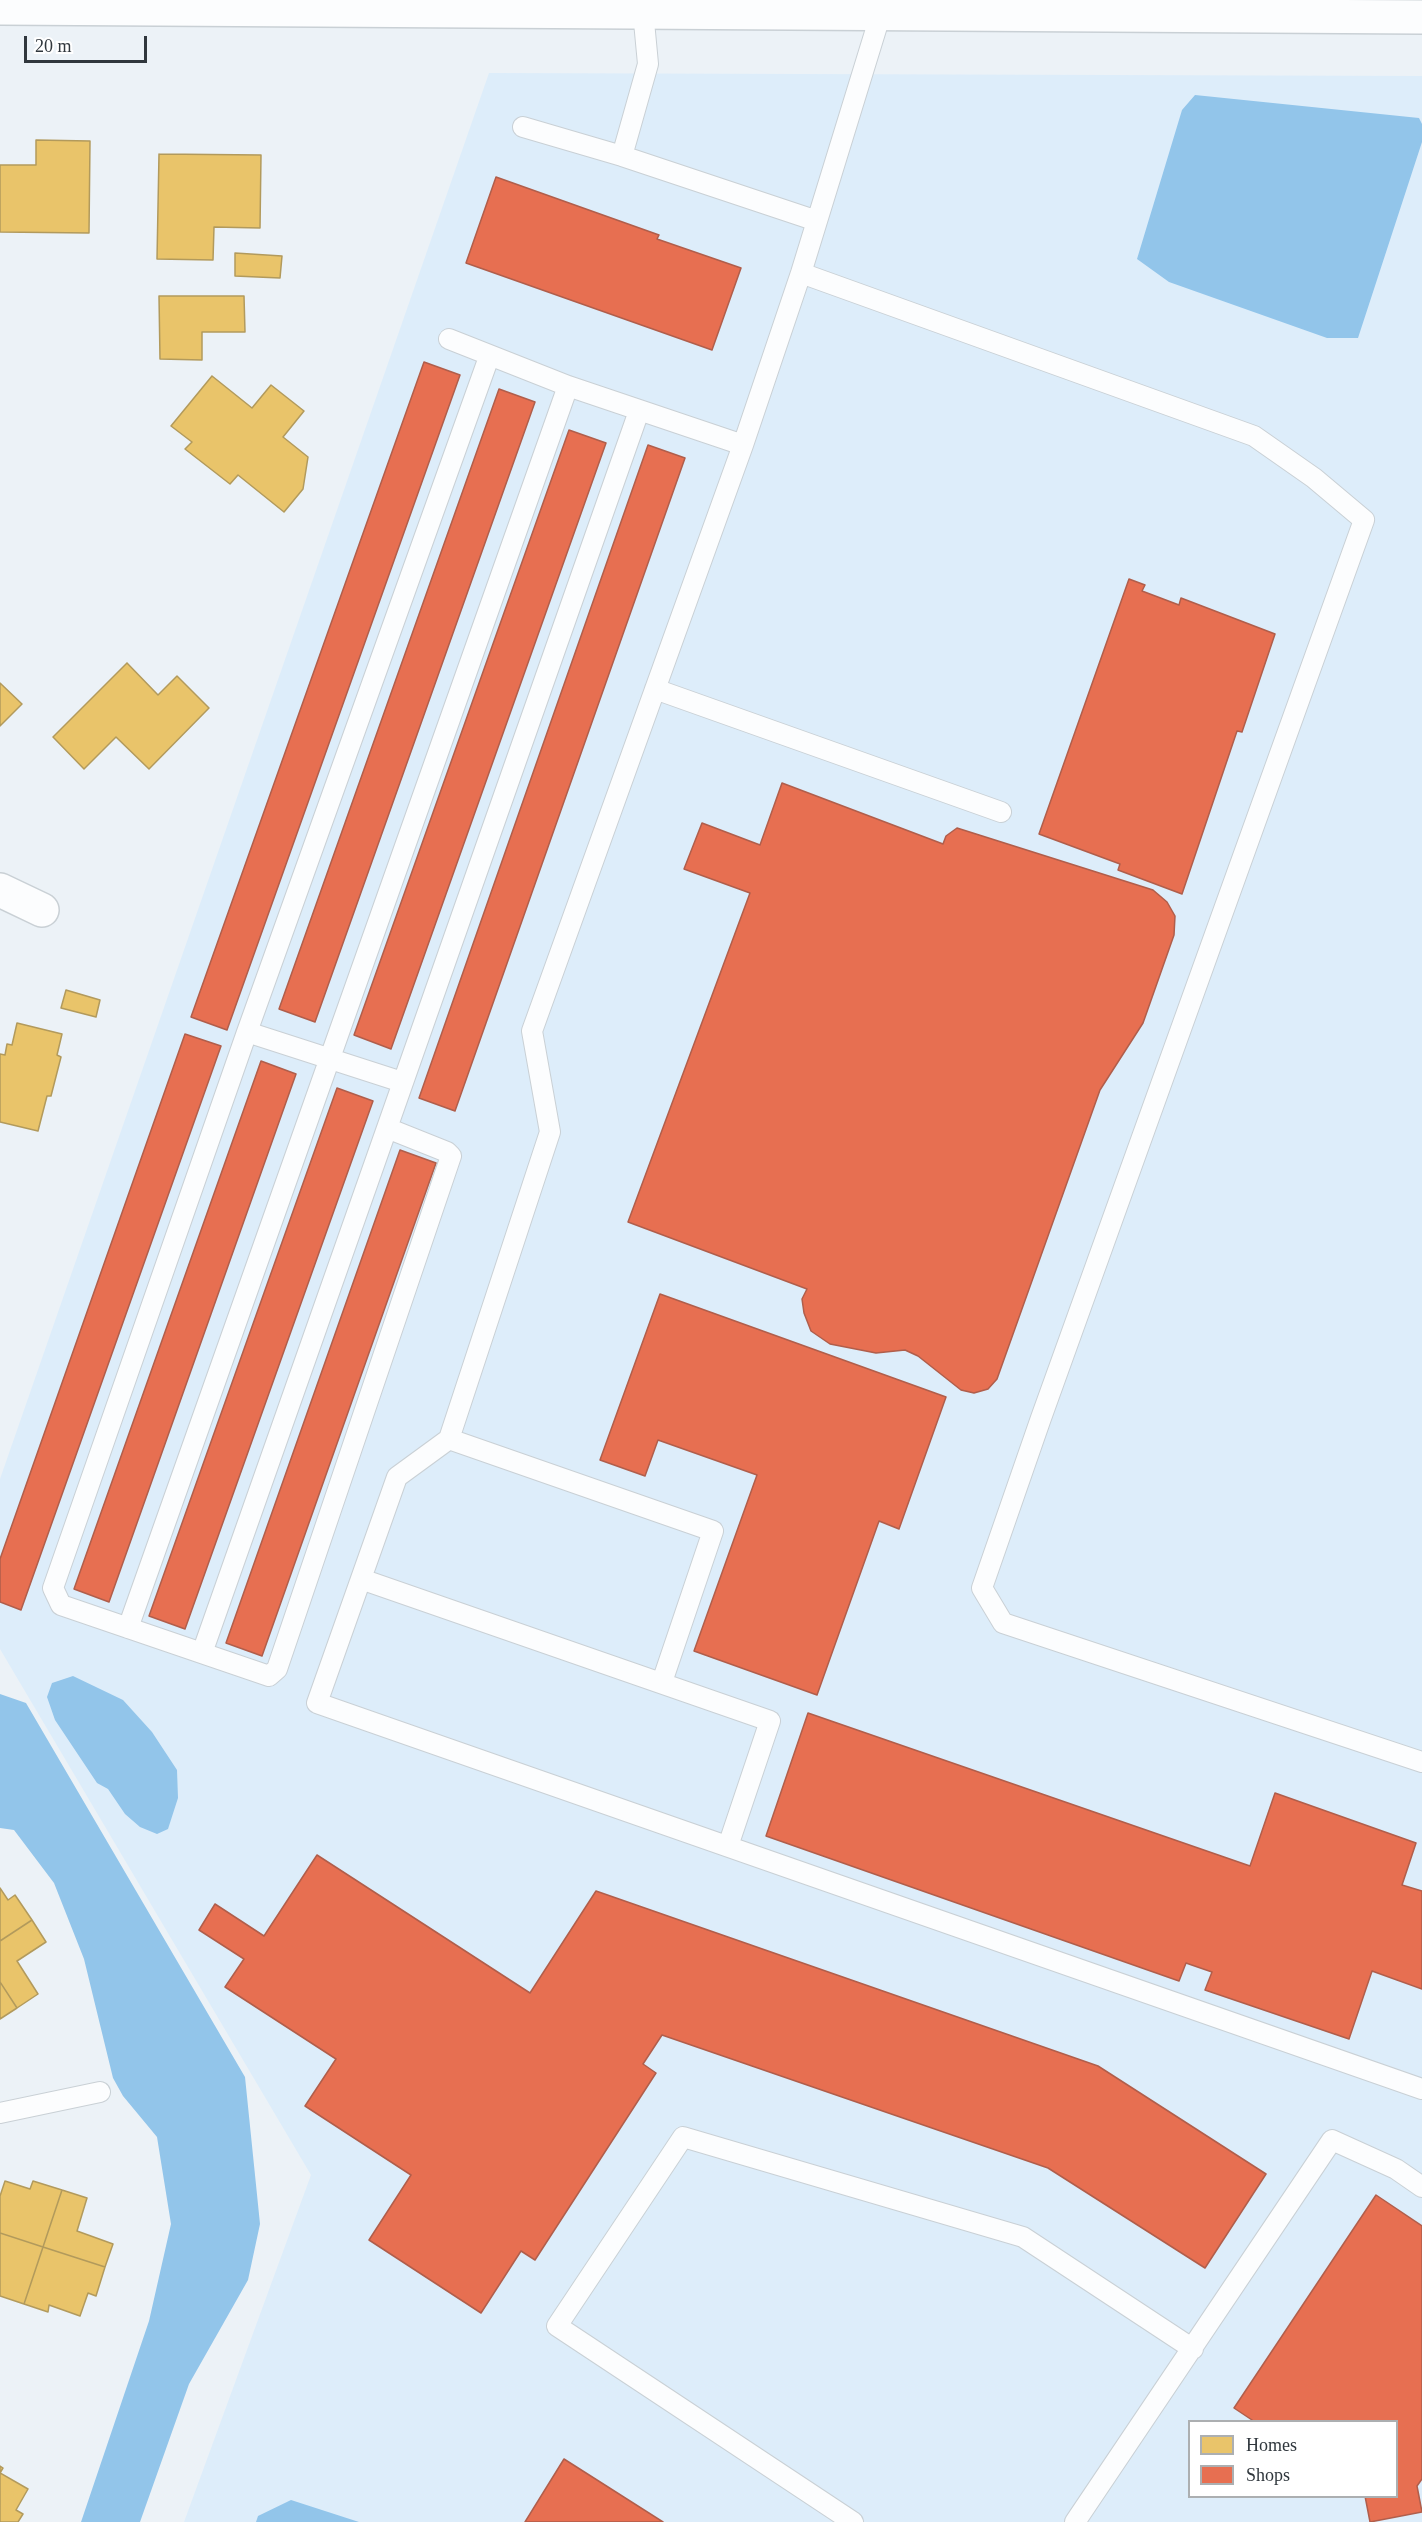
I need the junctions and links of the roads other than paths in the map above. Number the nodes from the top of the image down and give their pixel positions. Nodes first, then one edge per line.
1 (218, 5) edge
2 (0, 8) edge
3 (642, 11) junction
4 (881, 13) junction
5 (1422, 17) edge
6 (524, 127) dead end
7 (622, 156) junction
8 (817, 221) junction
9 (801, 273) junction
10 (449, 339) dead end
11 (489, 357) junction
12 (568, 386) junction
13 (639, 411) junction
14 (743, 445) junction
15 (655, 689) junction
16 (1002, 812) dead end
17 (0, 890) edge
18 (42, 910) dead end
19 (247, 1032) junction
20 (329, 1059) junction
21 (402, 1082) junction
22 (387, 1128) junction
23 (449, 1439) junction
24 (361, 1580) junction
25 (128, 1628) junction
26 (202, 1653) junction
27 (662, 1682) junction
28 (1422, 1762) edge
29 (728, 1846) junction
30 (1422, 2089) edge
31 (100, 2092) dead end
32 (0, 2113) edge
33 (1422, 2187) edge
34 (1193, 2349) junction
35 (853, 2522) edge
36 (1076, 2522) edge

1 - 2 street
1 - 3 street
3 - 4 street
3 - 7 lane
4 - 5 street
4 - 8 lane
6 - 7 lane
7 - 8 lane
8 - 9 lane
9 - 14 lane
9 - 28 lane
10 - 11 lane
11 - 12 lane
11 - 19 lane
12 - 13 lane
12 - 20 lane
13 - 14 lane
13 - 21 lane
14 - 15 lane
15 - 16 lane
15 - 23 lane
17 - 18 street
19 - 20 lane
19 - 25 lane
20 - 21 lane
20 - 25 lane
21 - 22 lane
22 - 26 lane
22 - 26 lane
23 - 24 lane
23 - 27 lane
24 - 27 lane
24 - 29 lane
25 - 26 lane
27 - 29 lane
29 - 30 lane
31 - 32 lane
33 - 34 lane
34 - 35 lane
34 - 36 lane

